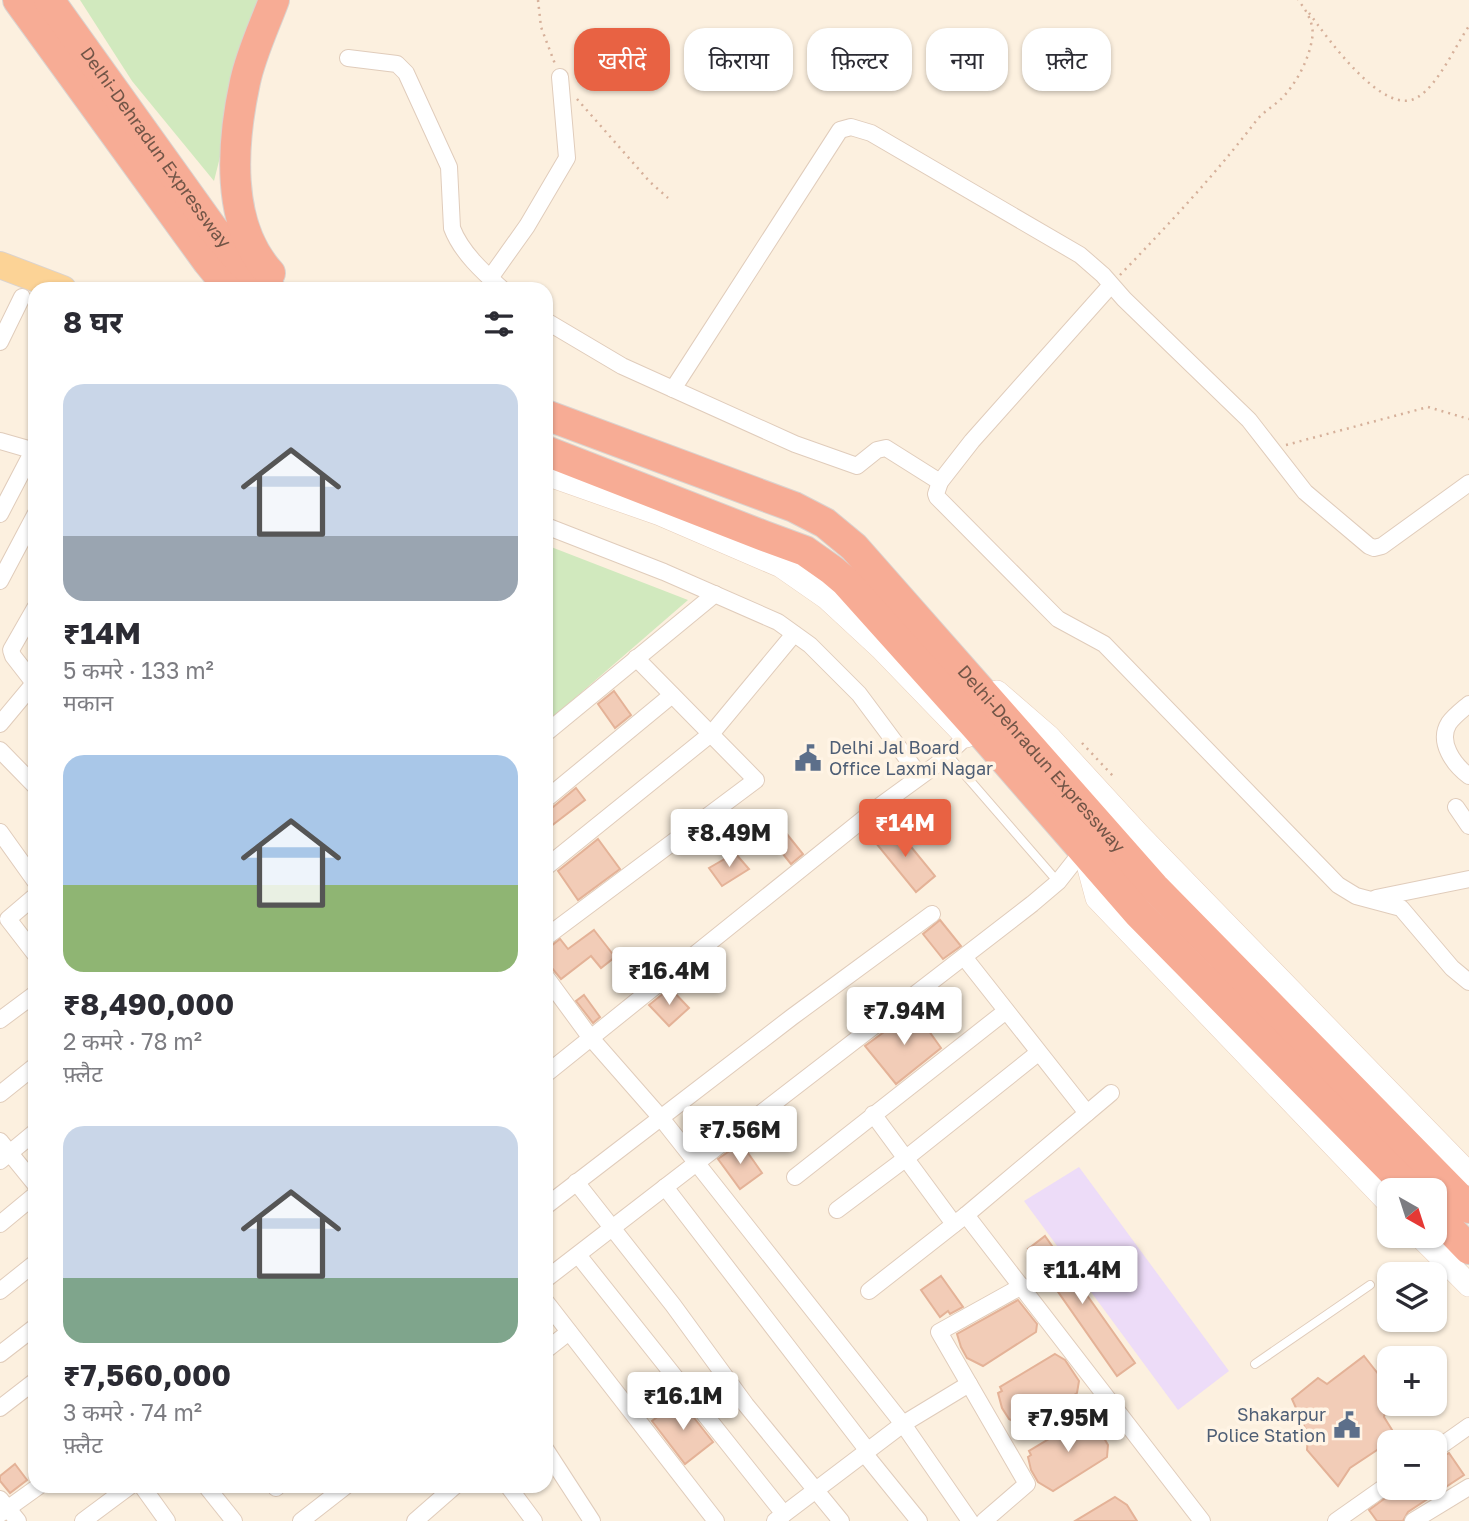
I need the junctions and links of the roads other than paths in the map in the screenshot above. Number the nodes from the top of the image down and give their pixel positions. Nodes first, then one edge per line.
1 (18, 0) edge
2 (49, 0) edge
3 (274, 0) edge
4 (348, 58) dead end
5 (560, 76) road end
6 (0, 265) edge
7 (45, 282) edge
8 (224, 282) edge
9 (262, 282) edge
10 (278, 282) edge
11 (495, 282) edge
12 (497, 282) edge
13 (1111, 285) junction
14 (22, 297) dead end
15 (553, 325) edge
16 (0, 342) edge
17 (673, 389) junction
18 (553, 418) edge
19 (0, 442) edge
20 (28, 449) edge
21 (553, 454) edge
22 (28, 461) edge
23 (553, 476) edge
24 (940, 482) junction
25 (1469, 483) edge
26 (0, 514) edge
27 (28, 527) edge
28 (553, 529) edge
29 (0, 581) edge
30 (715, 594) junction
31 (28, 620) edge
32 (794, 634) junction
33 (946, 649) junction
34 (636, 658) junction
35 (28, 674) edge
36 (28, 691) edge
37 (672, 695) junction
38 (1469, 704) edge
39 (0, 724) edge
40 (553, 727) edge
41 (972, 732) junction
42 (712, 733) junction
43 (0, 750) edge
44 (947, 754) junction
45 (920, 776) junction
46 (1469, 776) edge
47 (28, 779) edge
48 (553, 793) edge
49 (1456, 807) dead end
50 (1469, 826) edge
51 (0, 832) edge
52 (1084, 849) junction
53 (553, 861) edge
54 (28, 871) edge
55 (1469, 879) edge
56 (1058, 882) junction
57 (1371, 900) junction
58 (28, 902) edge
59 (932, 914) dead end
60 (553, 932) edge
61 (28, 945) edge
62 (964, 957) junction
63 (1469, 982) edge
64 (553, 987) edge
65 (28, 999) edge
66 (1006, 1011) junction
67 (0, 1020) edge
68 (590, 1037) junction
69 (1038, 1053) junction
70 (553, 1068) edge
71 (28, 1072) edge
72 (1111, 1093) dead end
73 (0, 1094) edge
74 (1087, 1113) junction
75 (873, 1114) junction
76 (661, 1118) junction
77 (28, 1136) edge
78 (3, 1152) edge
79 (905, 1159) junction
80 (696, 1164) junction
81 (1469, 1174) edge
82 (28, 1177) edge
83 (795, 1177) dead end
84 (1399, 1178) edge
85 (576, 1182) junction
86 (665, 1187) junction
87 (1377, 1190) edge
88 (553, 1200) edge
89 (28, 1201) edge
90 (1469, 1208) edge
91 (837, 1210) dead end
92 (960, 1220) junction
93 (0, 1223) edge
94 (1447, 1226) edge
95 (612, 1228) junction
96 (1432, 1248) edge
97 (1469, 1249) edge
98 (578, 1255) junction
99 (28, 1269) edge
100 (553, 1274) edge
101 (1370, 1285) dead end
102 (1469, 1285) edge
103 (1022, 1286) junction
104 (0, 1291) edge
105 (869, 1291) dead end
106 (553, 1311) edge
107 (28, 1332) edge
108 (569, 1332) junction
109 (553, 1345) edge
110 (0, 1354) edge
111 (1255, 1364) dead end
112 (969, 1384) junction
113 (28, 1385) edge
114 (2, 1402) edge
115 (903, 1424) junction
116 (1469, 1426) edge
117 (1447, 1442) edge
118 (866, 1452) junction
119 (553, 1461) edge
120 (815, 1491) junction
121 (1377, 1492) edge
122 (29, 1493) edge
123 (121, 1493) edge
124 (146, 1493) edge
125 (212, 1493) edge
126 (337, 1493) edge
127 (448, 1493) edge
128 (513, 1493) edge
129 (1466, 1493) edge
130 (6, 1510) edge
131 (782, 1518) edge
132 (163, 1519) edge
133 (533, 1520) edge
134 (83, 1521) edge
135 (234, 1521) edge
136 (302, 1521) edge
137 (415, 1521) edge
138 (592, 1521) edge
139 (716, 1521) edge
140 (841, 1521) edge
141 (919, 1521) edge
142 (970, 1521) edge
143 (984, 1521) edge
144 (1202, 1521) edge
145 (1336, 1521) edge
146 (1413, 1521) edge

1 - 8 highway, Delhi-Dehradun Expressway
2 - 9 highway, Delhi-Dehradun Expressway
3 - 10 highway
4 - 11 street
5 - 12 street
6 - 7 main road
13 - 17 street
13 - 24 street
13 - 25 street
14 - 16 street
15 - 17 street
17 - 24 street
18 - 33 highway, Delhi-Dehradun Expressway
19 - 20 street
21 - 41 highway, Delhi-Dehradun Expressway
22 - 26 street
23 - 41 street
24 - 57 street
27 - 29 street
28 - 30 street
30 - 32 street
30 - 34 street
31 - 35 street
32 - 42 street
32 - 45 street
33 - 81 street
33 - 90 highway, Delhi-Dehradun Expressway
34 - 37 street
34 - 40 street
36 - 39 street
37 - 42 street
37 - 48 street
38 - 46 street
41 - 44 street
41 - 52 highway, Delhi-Dehradun Expressway
42 - 53 street
42 - 60 street
43 - 47 street
44 - 45 street
44 - 56 lane
45 - 68 street
49 - 50 street
51 - 54 street
52 - 56 street
52 - 84 highway, Delhi-Dehradun Expressway
52 - 87 street
55 - 57 street
56 - 62 street
57 - 63 street
58 - 61 street
59 - 76 street
62 - 66 street
62 - 80 street
64 - 68 street
65 - 67 street
66 - 69 street
66 - 75 street
68 - 70 street
68 - 76 street
69 - 74 street
69 - 79 street
71 - 73 street
72 - 74 street
74 - 92 street
75 - 79 street
75 - 83 street
76 - 80 street
76 - 85 street
77 - 78 street
78 - 82 street
79 - 91 street
79 - 92 street
80 - 86 street
80 - 115 street
85 - 88 street
85 - 95 street
86 - 95 street
86 - 118 street
89 - 93 street
92 - 103 street
92 - 105 street
94 - 97 highway
95 - 98 street
95 - 120 street
96 - 102 street
98 - 100 street
98 - 131 street
99 - 104 street
101 - 111 lane
103 - 112 street
103 - 144 street
106 - 108 street
107 - 110 street
108 - 109 street
108 - 139 street
112 - 115 street
112 - 143 street
113 - 114 street
115 - 118 street
115 - 142 street
116 - 117 street
118 - 120 street
118 - 141 street
119 - 138 street
120 - 131 street
120 - 140 street
121 - 145 street
122 - 130 street
123 - 134 street
124 - 132 street
125 - 135 street
126 - 136 street
127 - 137 street
128 - 133 street
129 - 146 street

